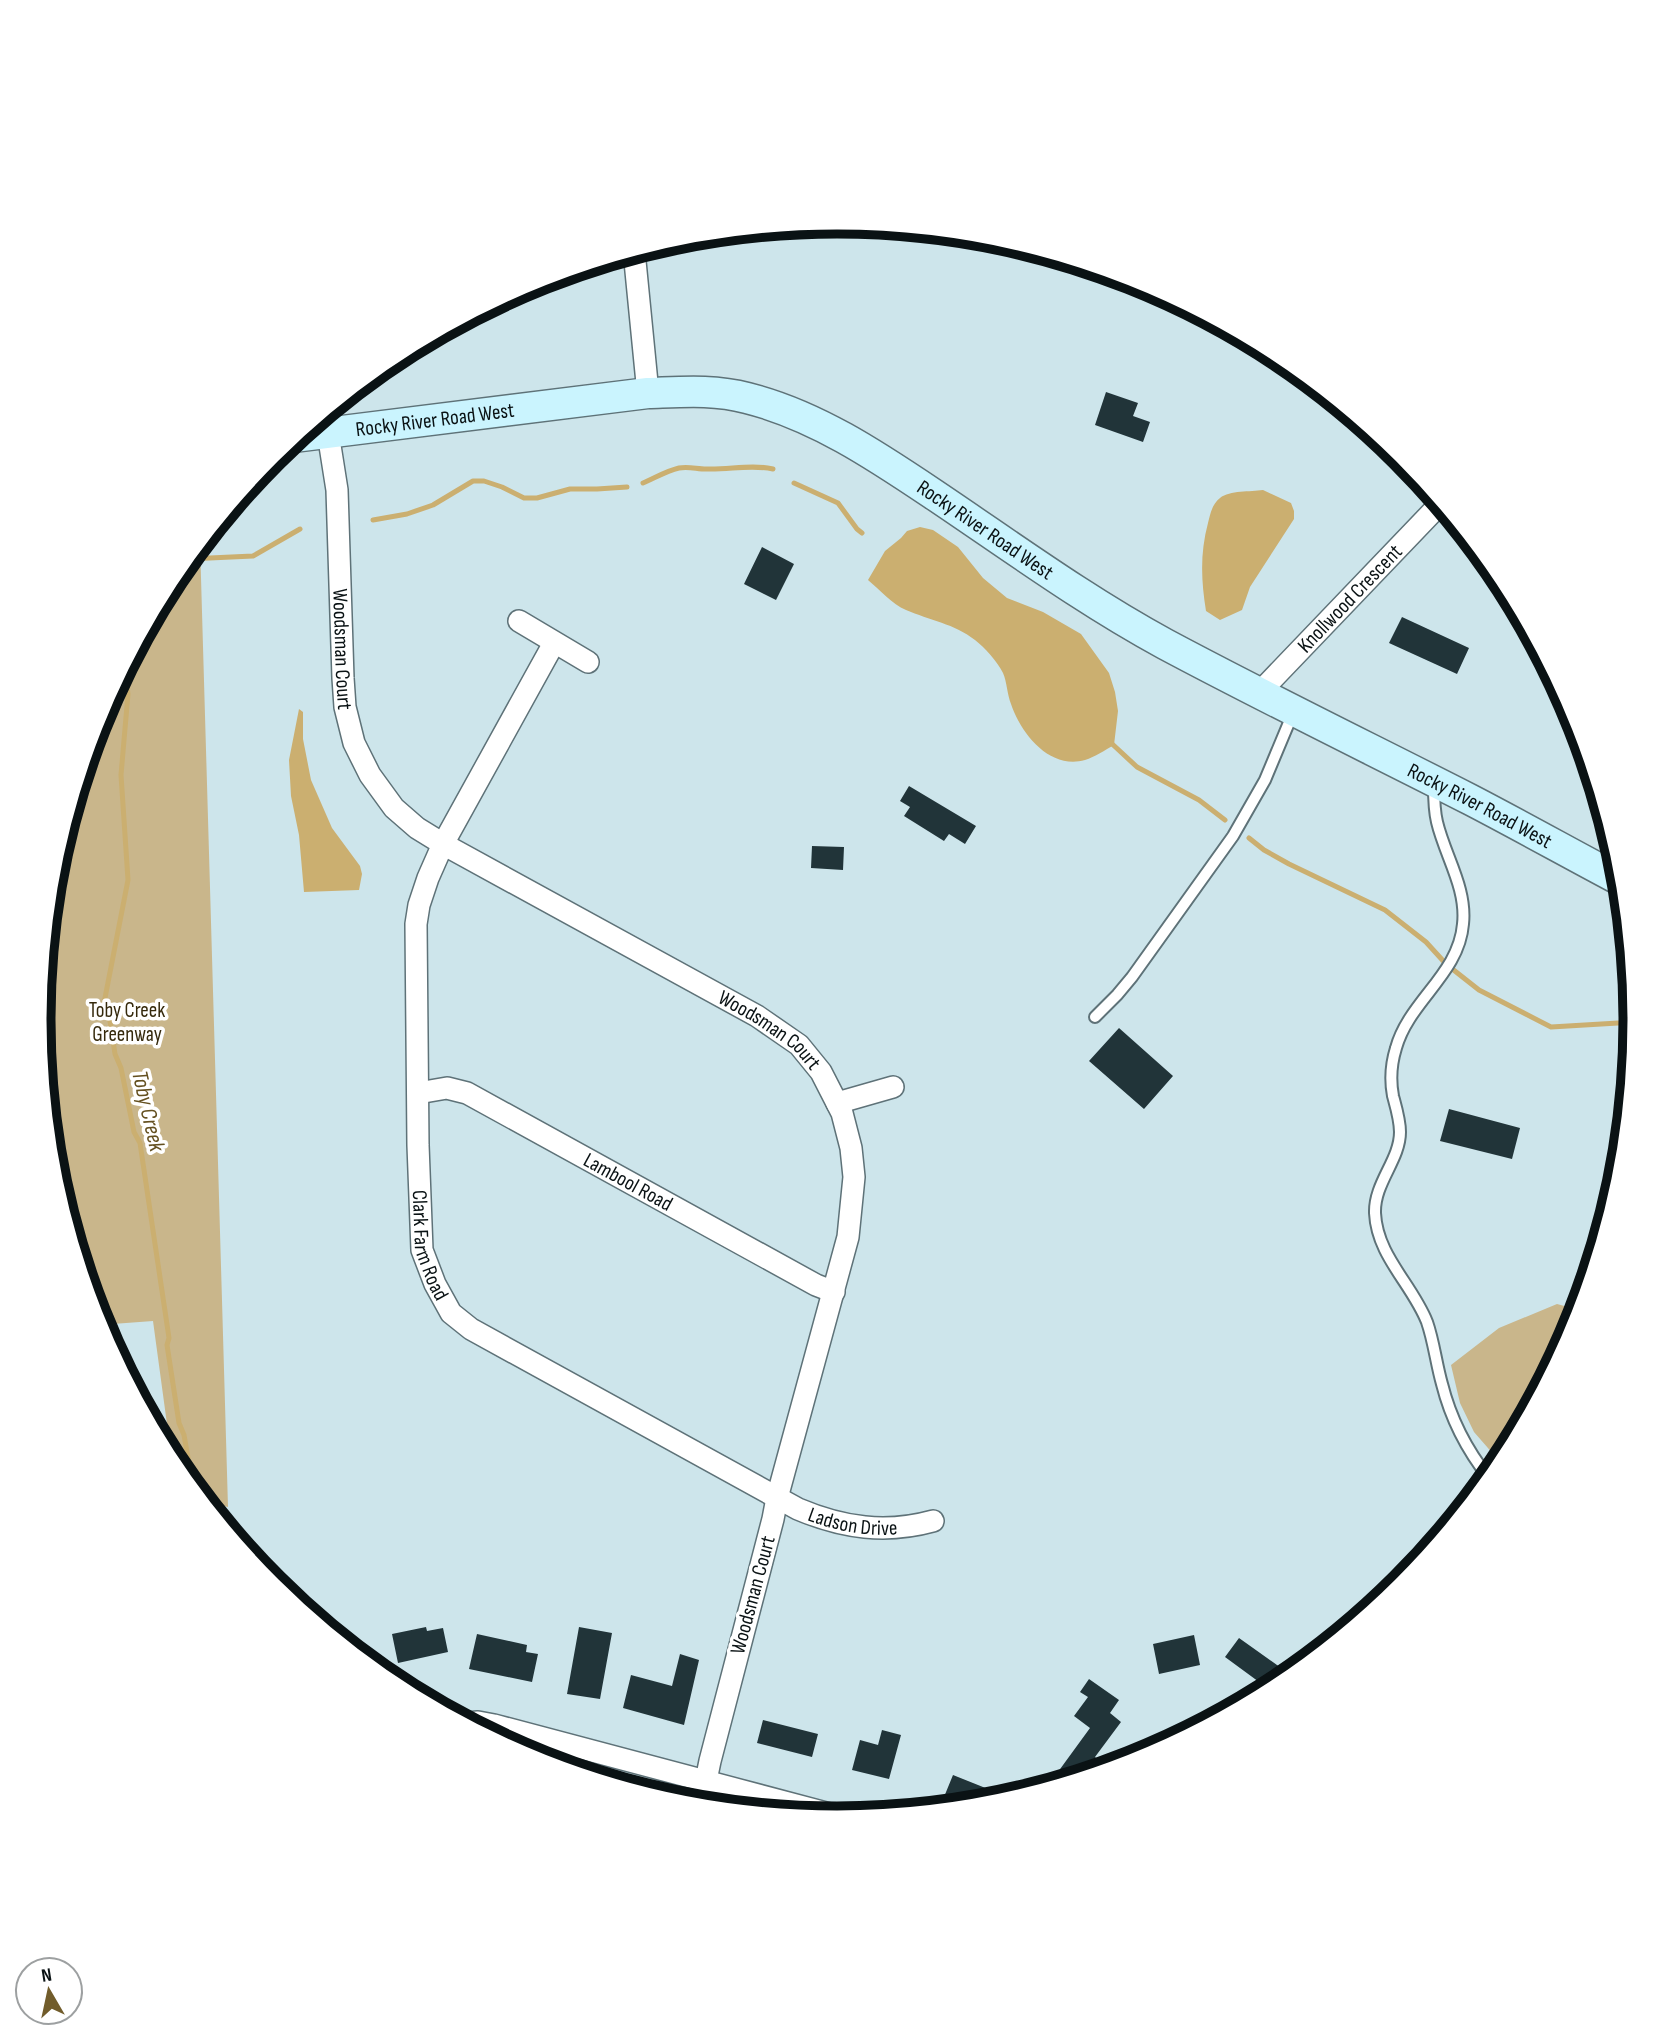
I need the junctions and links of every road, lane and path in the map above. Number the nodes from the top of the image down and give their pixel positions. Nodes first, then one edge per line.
1 (635, 261) edge
2 (648, 393) junction
3 (328, 433) junction
4 (312, 435) edge
5 (1435, 510) edge
6 (519, 621) dead end
7 (554, 643) junction
8 (588, 662) dead end
9 (1259, 693) junction
10 (1294, 711) junction
11 (1434, 782) junction
12 (443, 844) junction
13 (1609, 874) edge
14 (1095, 1017) dead end
15 (893, 1087) dead end
16 (418, 1093) junction
17 (837, 1103) junction
18 (834, 1292) junction
19 (1482, 1469) edge
20 (776, 1498) junction
21 (933, 1521) dead end
22 (488, 1725) edge
23 (706, 1781) junction
24 (703, 1794) edge
25 (797, 1805) edge

1 - 2 street
2 - 3 street, Rocky River Road West
2 - 9 street, Rocky River Road West
3 - 4 street, Rocky River Road West
3 - 12 street, Woodsman Court
5 - 9 street, Knollwood Crescent
6 - 7 street
7 - 8 street
7 - 12 street, Clark Farm Road
9 - 10 street, Rocky River Road West
10 - 11 street, Rocky River Road West
10 - 14 lane
11 - 13 street, Rocky River Road West
11 - 19 lane
12 - 16 street, Clark Farm Road
12 - 17 street, Woodsman Court
15 - 17 street
16 - 18 street, Lambool Road
16 - 20 street, Clark Farm Road
17 - 18 street, Woodsman Court
18 - 20 street, Woodsman Court
20 - 21 street, Ladson Drive
20 - 23 street, Woodsman Court
22 - 23 street
23 - 24 street, Woodsman Court
23 - 25 street

